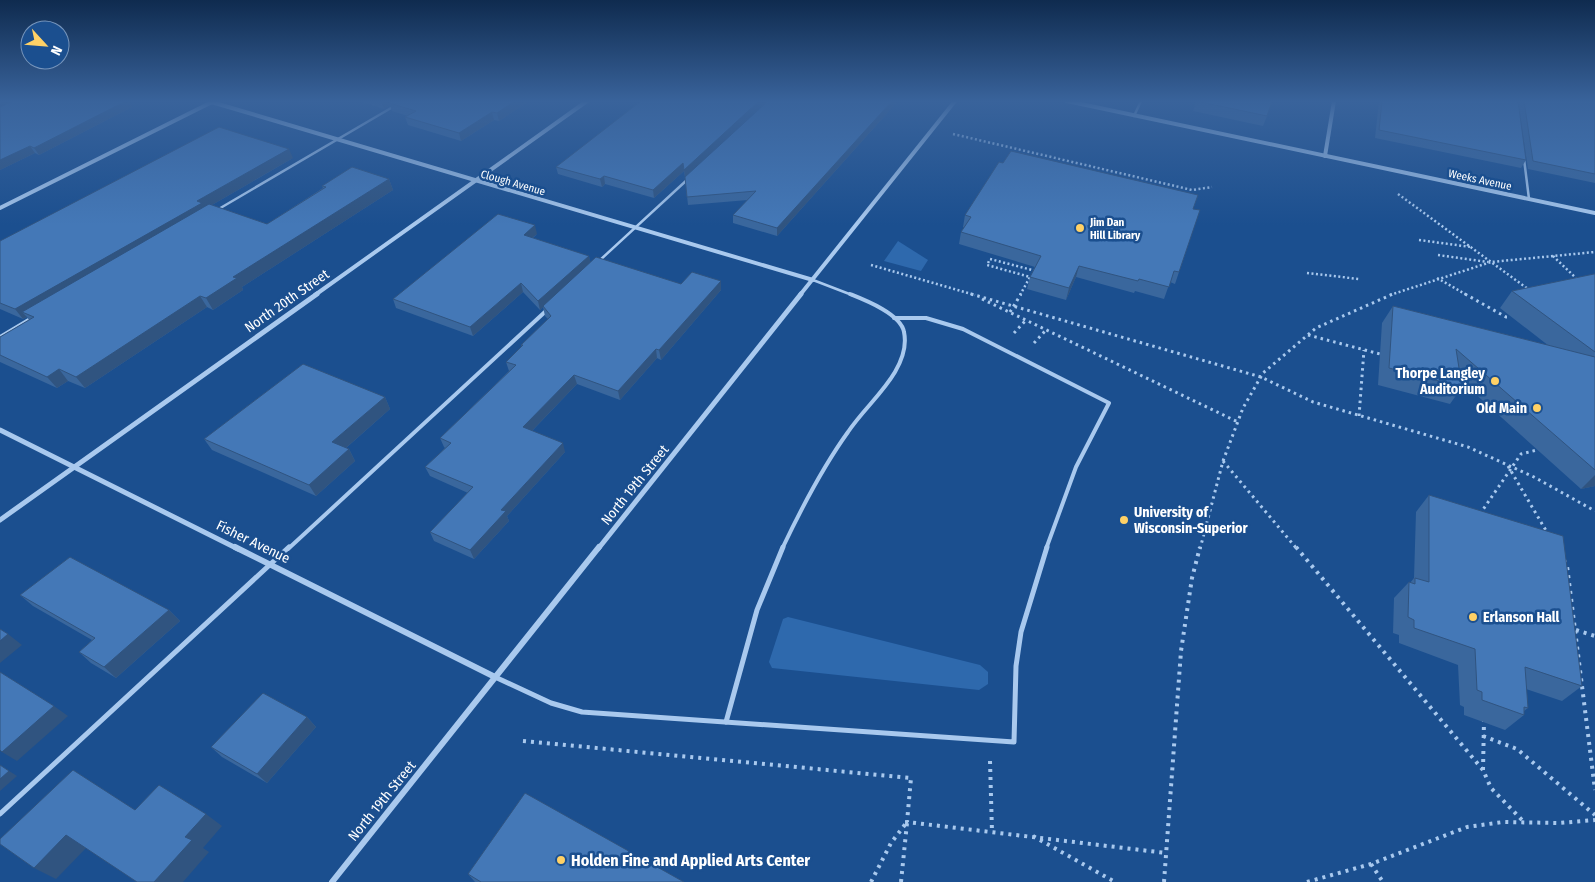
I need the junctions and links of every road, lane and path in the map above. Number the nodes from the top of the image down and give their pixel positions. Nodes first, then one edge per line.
1 (131, 142) edge
2 (333, 142) edge
3 (344, 142) edge
4 (530, 142) edge
5 (923, 142) edge
6 (987, 142) edge
7 (1259, 142) edge
8 (1327, 142) edge
9 (1523, 155) edge
10 (1325, 156) junction
11 (1109, 170) junction
12 (696, 172) edge
13 (1106, 176) edge
14 (475, 182) junction
15 (1212, 188) dead end
16 (1392, 189) dead end
17 (1529, 199) junction
18 (0, 208) edge
19 (1595, 213) edge
20 (210, 214) edge
21 (636, 227) junction
22 (1419, 240) dead end
23 (1471, 247) junction
24 (1595, 252) edge
25 (1438, 255) dead end
26 (1552, 256) junction
27 (1491, 262) junction
28 (594, 266) edge
29 (871, 266) dead end
30 (1036, 271) edge
31 (1307, 273) dead end
32 (1437, 278) junction
33 (1359, 279) dead end
34 (813, 280) junction
35 (1581, 283) edge
36 (973, 294) junction
37 (1534, 294) edge
38 (550, 306) edge
39 (1014, 306) junction
40 (1010, 312) junction
41 (34, 317) edge
42 (1511, 317) dead end
43 (894, 318) junction
44 (1026, 320) junction
45 (1021, 326) dead end
46 (1046, 330) junction
47 (1041, 335) dead end
48 (1308, 335) junction
49 (0, 337) edge
50 (1364, 350) junction
51 (1380, 354) dead end
52 (1261, 377) junction
53 (1359, 416) junction
54 (1238, 422) junction
55 (0, 430) edge
56 (1537, 450) dead end
57 (1223, 461) junction
58 (1507, 465) junction
59 (73, 467) junction
60 (1594, 510) edge
61 (0, 520) edge
62 (1480, 522) edge
63 (1552, 542) edge
64 (1562, 558) edge
65 (271, 564) junction
66 (1576, 630) junction
67 (1595, 636) edge
68 (495, 677) junction
69 (1484, 721) edge
70 (726, 722) junction
71 (1483, 736) junction
72 (989, 740) junction
73 (523, 741) dead end
74 (1483, 770) junction
75 (1595, 790) edge
76 (0, 814) edge
77 (1595, 815) edge
78 (1595, 820) edge
79 (907, 822) junction
80 (1524, 822) junction
81 (992, 832) junction
82 (1030, 835) junction
83 (1166, 853) junction
84 (1371, 864) junction
85 (332, 882) edge
86 (871, 882) edge
87 (901, 882) edge
88 (1115, 882) edge
89 (1164, 882) edge
90 (1307, 882) edge
91 (1383, 882) edge

1 - 18 street
2 - 20 lane
3 - 14 street, Clough Avenue
4 - 14 street, North 20th Street
5 - 34 street, North 19th Street
6 - 11 path
7 - 10 street, Weeks Avenue
8 - 10 street
9 - 17 lane
10 - 17 street, Weeks Avenue
11 - 13 path
11 - 15 path
12 - 21 lane
14 - 21 street, Clough Avenue
14 - 59 street, North 20th Street
16 - 23 path
17 - 19 street, Weeks Avenue
21 - 28 lane
21 - 34 street, Clough Avenue
22 - 23 path
23 - 27 path
24 - 26 path
25 - 27 path
26 - 27 path
26 - 35 path
27 - 32 path
27 - 37 path
29 - 36 path
30 - 39 path
31 - 33 path
32 - 42 path
32 - 48 path
34 - 43 lane
34 - 68 street, North 19th Street
36 - 39 path
36 - 40 path
38 - 65 lane
39 - 40 path
39 - 52 path
40 - 44 path
41 - 49 lane
43 - 70 lane
43 - 72 lane
44 - 45 path
44 - 46 path
46 - 47 path
46 - 54 path
48 - 50 path
48 - 52 path
50 - 51 path
50 - 53 path
52 - 53 path
52 - 54 path
53 - 58 path
54 - 57 path
55 - 59 street, Fisher Avenue
56 - 62 path, bridge
57 - 74 path
57 - 83 path
58 - 60 path
58 - 63 path
59 - 61 street, North 20th Street
59 - 65 street, Fisher Avenue
64 - 66 path
65 - 68 street, Fisher Avenue
65 - 76 lane
66 - 67 path
66 - 75 path
68 - 70 lane
68 - 85 street, North 19th Street
69 - 71 path
70 - 72 lane
71 - 74 path
71 - 77 path
72 - 81 path
73 - 79 path
74 - 80 path
78 - 80 path
79 - 81 path
79 - 86 path
79 - 87 path
80 - 84 path
81 - 82 path
82 - 83 path
82 - 88 path
83 - 89 path
84 - 90 path
84 - 91 path

